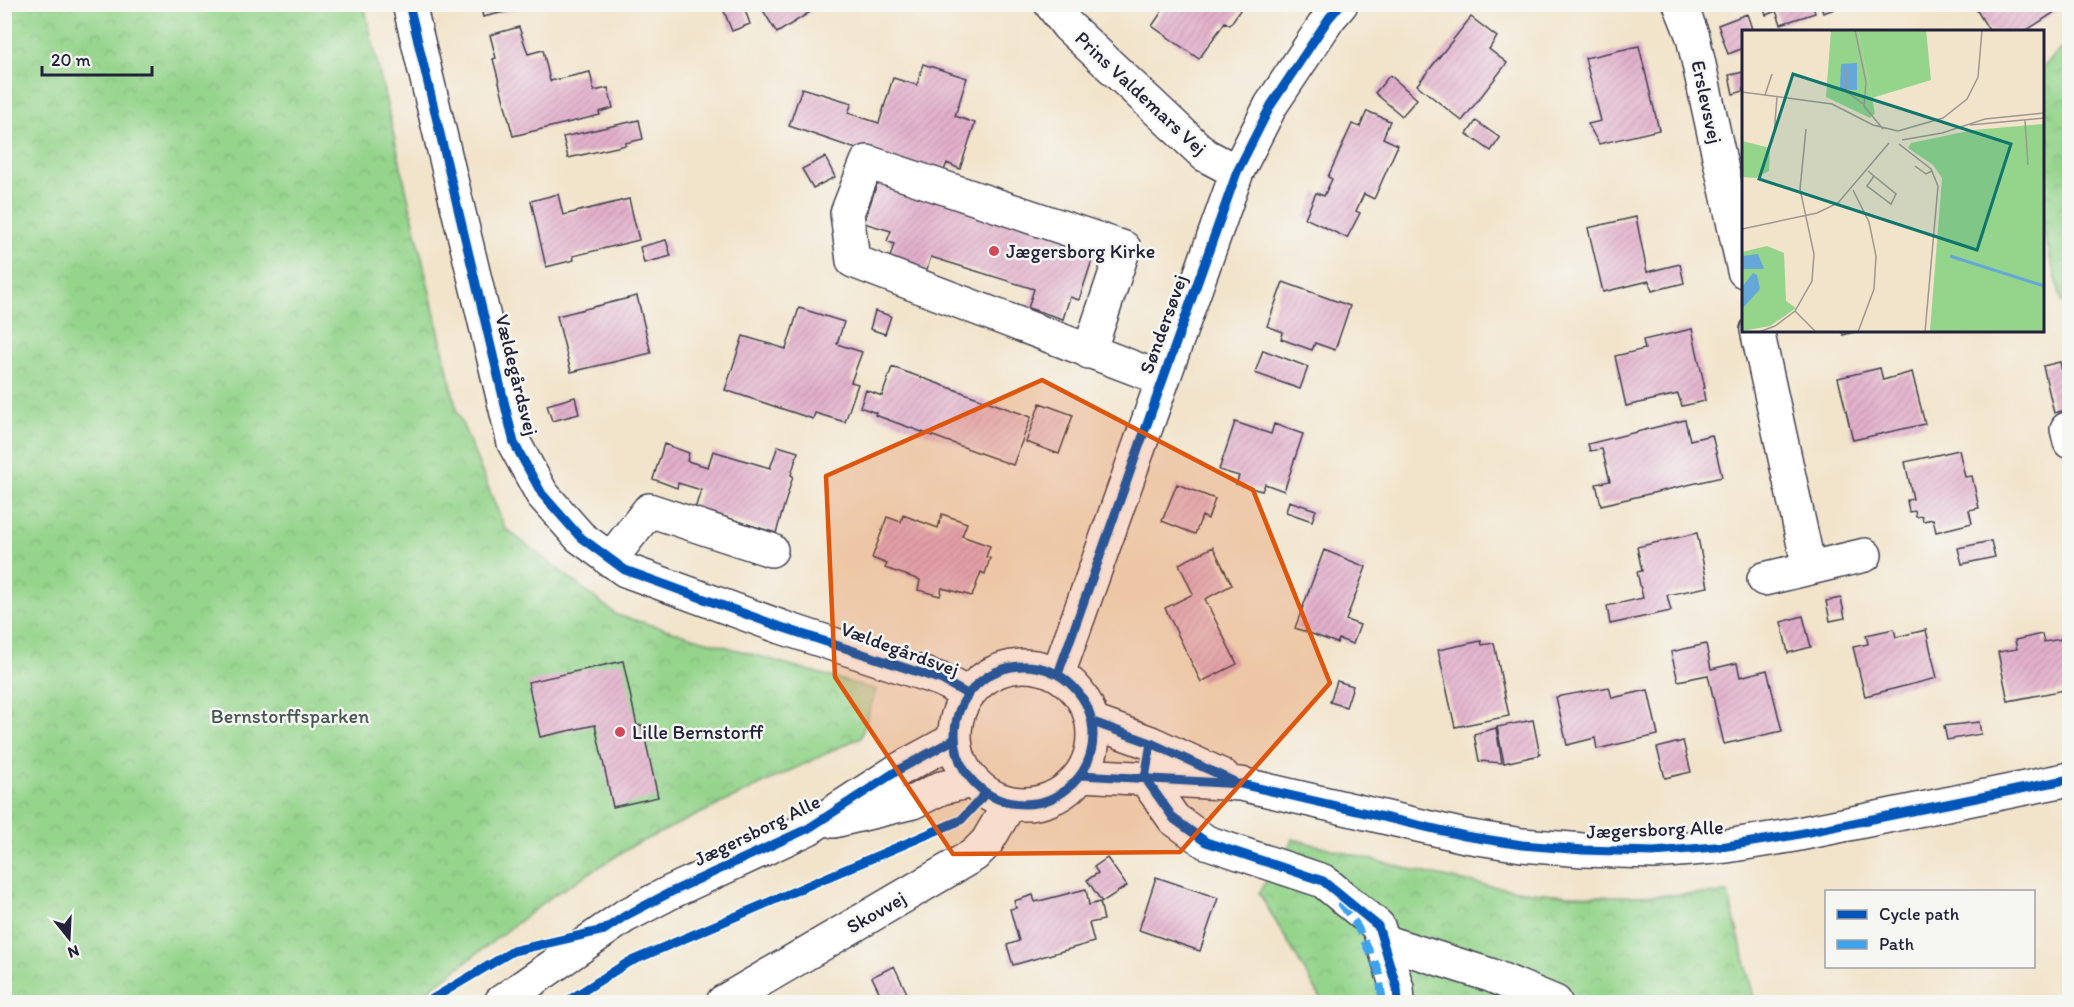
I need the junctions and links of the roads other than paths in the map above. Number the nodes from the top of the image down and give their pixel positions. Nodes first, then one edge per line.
1 (409, 4) edge
2 (1052, 4) edge
3 (1341, 4) edge
4 (1680, 4) edge
5 (1238, 172) junction
6 (1742, 262) edge
7 (1757, 332) edge
8 (1089, 352) junction
9 (1163, 379) junction
10 (771, 550) dead end
11 (1865, 555) dead end
12 (610, 560) junction
13 (1809, 568) junction
14 (1764, 579) dead end
15 (1058, 674) junction
16 (967, 694) junction
17 (1093, 722) junction
18 (955, 740) junction
19 (1081, 775) junction
20 (1145, 778) junction
21 (2070, 779) edge
22 (972, 781) junction
23 (1241, 784) junction
24 (1010, 803) junction
25 (809, 828) junction
26 (1382, 941) junction
27 (501, 1002) edge
28 (723, 1002) edge
29 (1398, 1002) edge
30 (1555, 1002) edge

1 - 12 street, Vældegårdsvej
2 - 5 street, Prins Valdemars Vej
3 - 5 street, Søndersøvej
4 - 6 street, Erslevsvej
5 - 9 street, Søndersøvej
7 - 13 street
8 - 8 street, Søndersøvej
8 - 9 street, Søndersøvej
9 - 15 street, Søndersøvej
10 - 12 street
11 - 13 street
12 - 16 street, Vældegårdsvej
13 - 14 street
15 - 16 street
15 - 17 street
16 - 18 street
17 - 19 street
17 - 23 street, Jægersborg Alle
18 - 22 street
18 - 25 street, Jægersborg Alle
19 - 20 street, Jægersborg Alle
19 - 24 street
20 - 23 street, Jægersborg Alle
20 - 26 street
21 - 23 street, Jægersborg Alle
22 - 24 street
22 - 25 street, Jægersborg Alle
24 - 28 street, Skovvej
25 - 27 street, Jægersborg Alle
26 - 29 street
26 - 30 street

